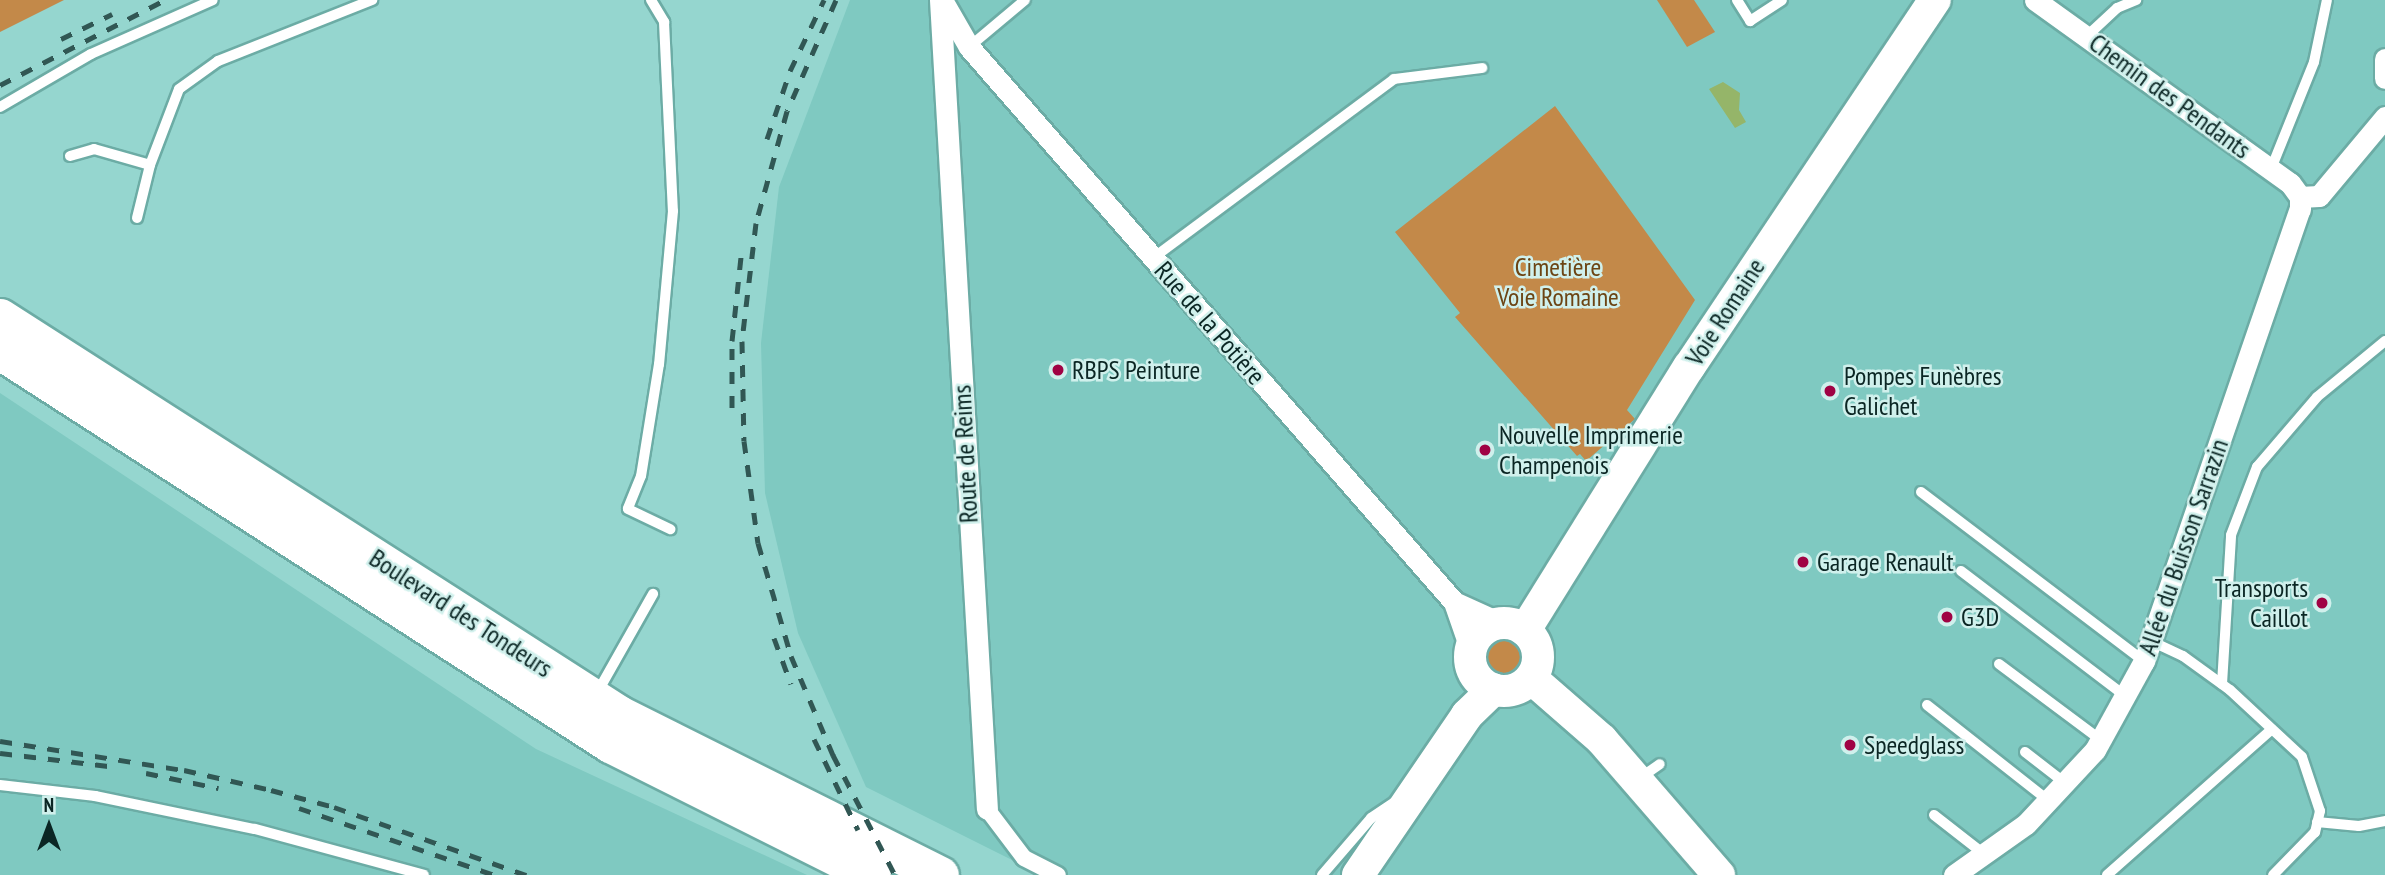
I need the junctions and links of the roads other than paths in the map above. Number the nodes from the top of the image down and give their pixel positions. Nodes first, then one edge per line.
1 (213, 0) edge
2 (372, 0) edge
3 (651, 0) edge
4 (941, 0) edge
5 (1025, 0) edge
6 (1737, 0) edge
7 (1782, 0) edge
8 (1934, 0) edge
9 (2035, 0) edge
10 (2136, 0) edge
11 (2327, 0) edge
12 (2087, 36) junction
13 (969, 47) junction
14 (941, 53) junction
15 (2385, 59) edge
16 (1482, 68) dead end
17 (2385, 78) edge
18 (0, 107) edge
19 (2385, 117) edge
20 (70, 156) dead end
21 (150, 164) junction
22 (2272, 169) junction
23 (2300, 197) junction
24 (137, 218) dead end
25 (1153, 258) junction
26 (0, 317) edge
27 (2385, 341) edge
28 (0, 351) edge
29 (1921, 492) dead end
30 (670, 529) dead end
31 (1961, 571) dead end
32 (653, 594) dead end
33 (1454, 602) junction
34 (1512, 626) junction
35 (2153, 642) junction
36 (2144, 662) junction
37 (1999, 664) dead end
38 (1480, 671) junction
39 (1531, 678) junction
40 (2222, 684) junction
41 (2124, 696) junction
42 (593, 698) junction
43 (1927, 705) dead end
44 (2272, 729) junction
45 (2101, 740) junction
46 (2025, 752) dead end
47 (2065, 783) junction
48 (0, 785) edge
49 (1415, 789) junction
50 (2049, 800) junction
51 (987, 809) joint
52 (1934, 815) dead end
53 (2385, 821) edge
54 (2318, 822) junction
55 (1984, 854) junction
56 (424, 875) edge
57 (872, 875) edge
58 (940, 875) edge
59 (1058, 875) edge
60 (1322, 875) edge
61 (1358, 875) edge
62 (1719, 875) edge
63 (1954, 875) edge
64 (2107, 875) edge
65 (2273, 875) edge

1 - 18 lane
2 - 21 lane
3 - 30 lane
4 - 13 street, Rue de la Potière
4 - 14 street, Route de Reims
5 - 13 lane
6 - 7 lane
8 - 34 main road, Voie Romaine
9 - 12 street, Chemin des Pendants
10 - 12 lane
11 - 22 lane
12 - 22 street, Chemin des Pendants
13 - 14 street
13 - 25 street, Rue de la Potière
14 - 51 street, Route de Reims
15 - 17 street
16 - 25 lane
19 - 23 street
20 - 21 lane
21 - 24 lane
22 - 23 street, Chemin des Pendants
23 - 35 street, Allée du Buisson Sarrazin
25 - 33 street, Rue de la Potière
26 - 42 highway, Boulevard des Tondeurs
27 - 40 lane
28 - 57 highway, Boulevard des Tondeurs
29 - 36 lane
31 - 41 lane
32 - 42 lane
33 - 34 street, Rue de la Potière
33 - 38 street
34 - 38 main road
34 - 39 main road
35 - 36 street, Allée du Buisson Sarrazin
35 - 40 lane
36 - 41 street, Allée du Buisson Sarrazin
37 - 45 lane
38 - 39 main road
38 - 49 main road
39 - 62 main road
40 - 44 lane
41 - 45 street, Allée du Buisson Sarrazin
42 - 58 highway, Boulevard des Tondeurs
43 - 50 lane
44 - 54 lane
44 - 64 lane
45 - 47 street, Allée du Buisson Sarrazin
46 - 47 lane
47 - 50 street, Allée du Buisson Sarrazin
48 - 56 lane
49 - 60 lane
49 - 61 main road
50 - 55 street, Allée du Buisson Sarrazin
51 - 59 street, Route de Reims
52 - 55 lane
53 - 54 lane
54 - 65 lane
55 - 63 street, Allée du Buisson Sarrazin

